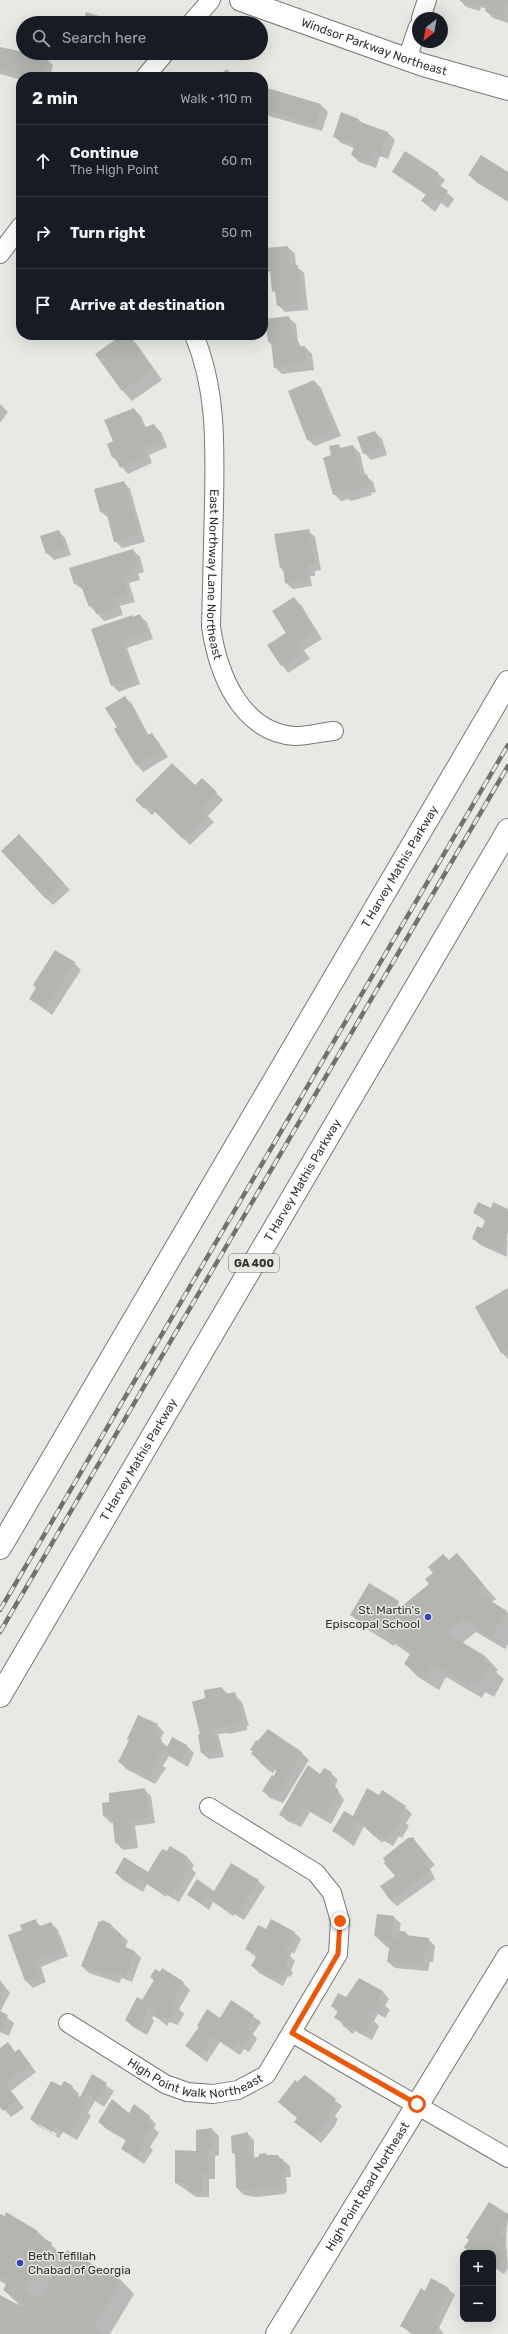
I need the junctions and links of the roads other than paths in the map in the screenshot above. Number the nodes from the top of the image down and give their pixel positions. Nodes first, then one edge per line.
1 (211, 0) edge
2 (241, 0) edge
3 (427, 0) edge
4 (423, 12) edge
5 (197, 16) edge
6 (412, 44) edge
7 (407, 59) junction
8 (159, 60) edge
9 (149, 72) edge
10 (508, 89) edge
11 (16, 233) edge
12 (0, 254) edge
13 (196, 340) edge
14 (508, 682) edge
15 (334, 731) dead end
16 (508, 830) edge
17 (0, 1548) edge
18 (0, 1696) edge
19 (210, 1807) dead end
20 (508, 1957) edge
21 (68, 2023) dead end
22 (292, 2033) junction
23 (417, 2104) junction
24 (508, 2158) edge
25 (276, 2334) edge

1 - 5 street
2 - 7 main road, Windsor Parkway Northeast
3 - 4 street
6 - 7 street
7 - 10 main road, Windsor Parkway Northeast
8 - 9 street
11 - 12 street
13 - 15 street, East Northway Lane Northeast
14 - 17 main road, T Harvey Mathis Parkway
16 - 18 main road, T Harvey Mathis Parkway / GA 400
19 - 22 street, High Point Walk Northeast
20 - 23 main road, High Point Road Northeast
21 - 22 street, High Point Walk Northeast
22 - 23 street
23 - 24 street
23 - 25 main road, High Point Road Northeast

